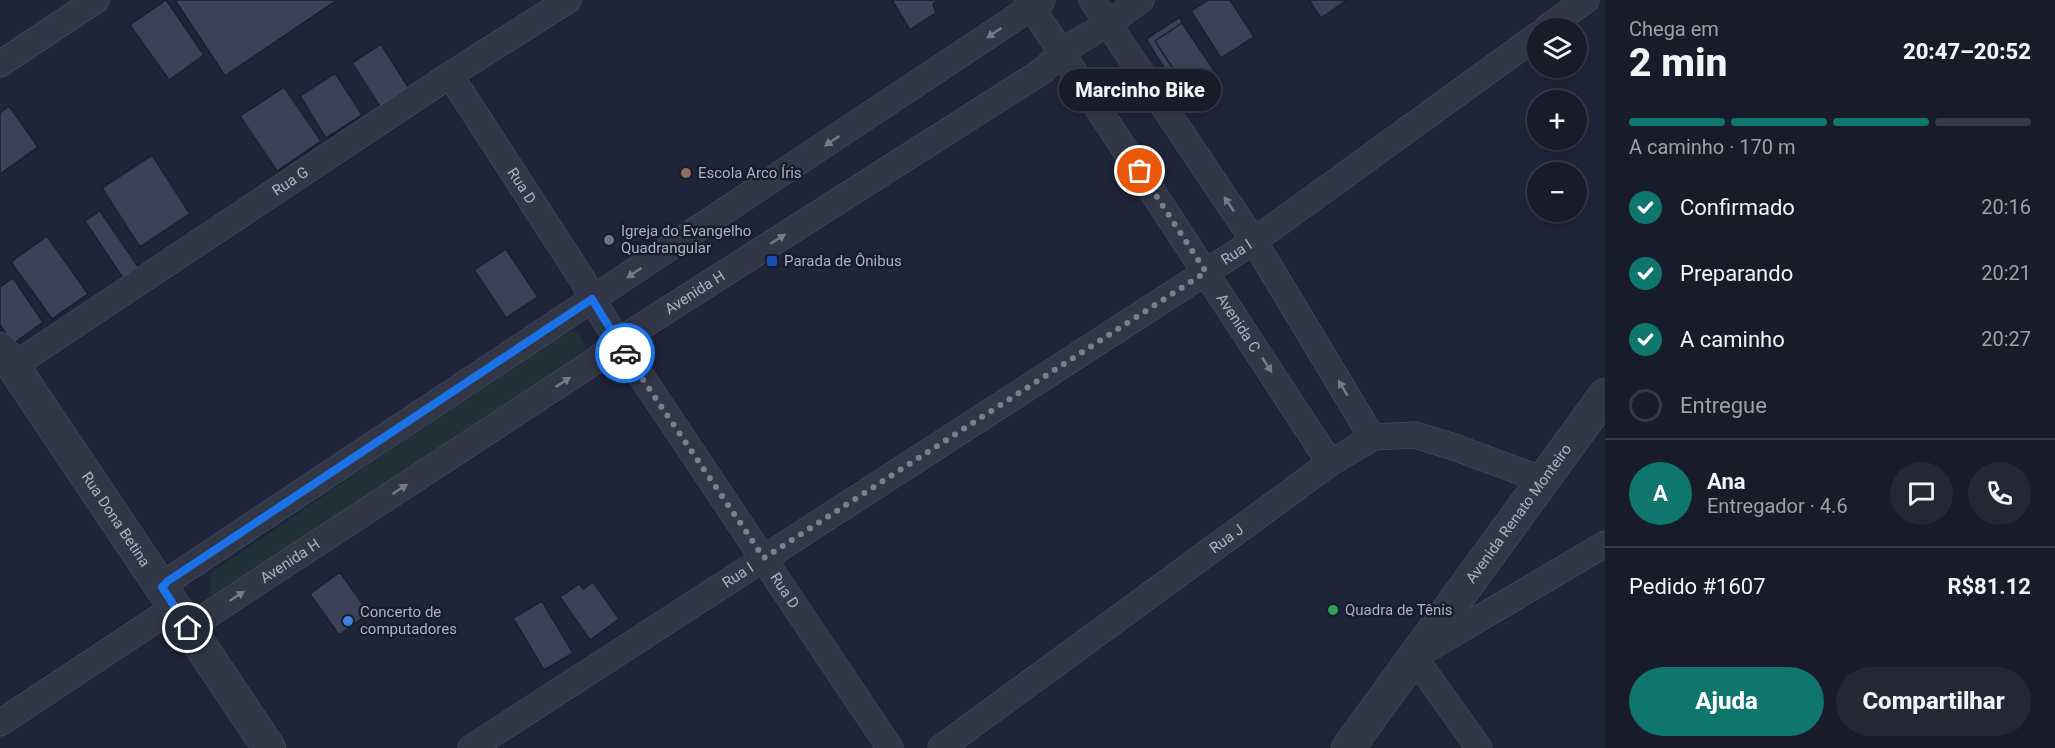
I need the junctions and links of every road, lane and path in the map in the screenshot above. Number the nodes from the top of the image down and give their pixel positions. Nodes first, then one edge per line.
1 (96, 0) edge
2 (568, 0) edge
3 (1092, 0) edge
4 (1141, 0) edge
5 (1586, 0) edge
6 (1034, 3) edge
7 (1561, 18) edge
8 (1107, 24) junction
9 (1527, 43) edge
10 (1062, 51) junction
11 (0, 64) edge
12 (450, 75) junction
13 (1254, 241) junction
14 (1206, 272) junction
15 (592, 299) junction
16 (619, 343) junction
17 (7, 358) edge
18 (1605, 395) edge
19 (1374, 437) junction
20 (1330, 463) junction
21 (1543, 480) junction
22 (1605, 544) edge
23 (764, 558) junction
24 (175, 608) junction
25 (1414, 657) junction
26 (0, 723) edge
27 (269, 748) edge
28 (471, 748) edge
29 (890, 748) edge
30 (940, 748) edge
31 (1348, 748) edge
32 (1479, 748) edge

1 - 11 street
2 - 12 street, Rua G
3 - 8 street
4 - 8 street, Avenida H
5 - 7 street
6 - 10 street, Avenida C
6 -> 15 street
8 - 10 street, Avenida H
13 -> 8 street
9 - 13 street, Rua I
10 - 14 street, Avenida C
16 -> 10 street, Avenida H
12 - 15 street, Rua D
12 - 17 street, Rua G
13 - 14 street, Rua I
19 -> 13 street
14 -> 20 street, Avenida C
14 - 23 street, Rua I
15 - 16 street, Rua D
15 - 24 street
16 - 23 street, Rua D
24 -> 16 street, Avenida H
17 - 24 street, Rua Dona Betina
18 - 21 street, Avenida Renato Monteiro
19 - 20 street, Rua J
19 - 21 street, Rua J
20 - 30 street, Rua J
21 - 25 street, Avenida Renato Monteiro
22 - 25 street
23 - 28 street, Rua I
23 - 29 street, Rua D
24 - 26 street
24 - 27 street, Rua Dona Betina
25 - 31 street, Avenida Renato Monteiro
25 - 32 street

